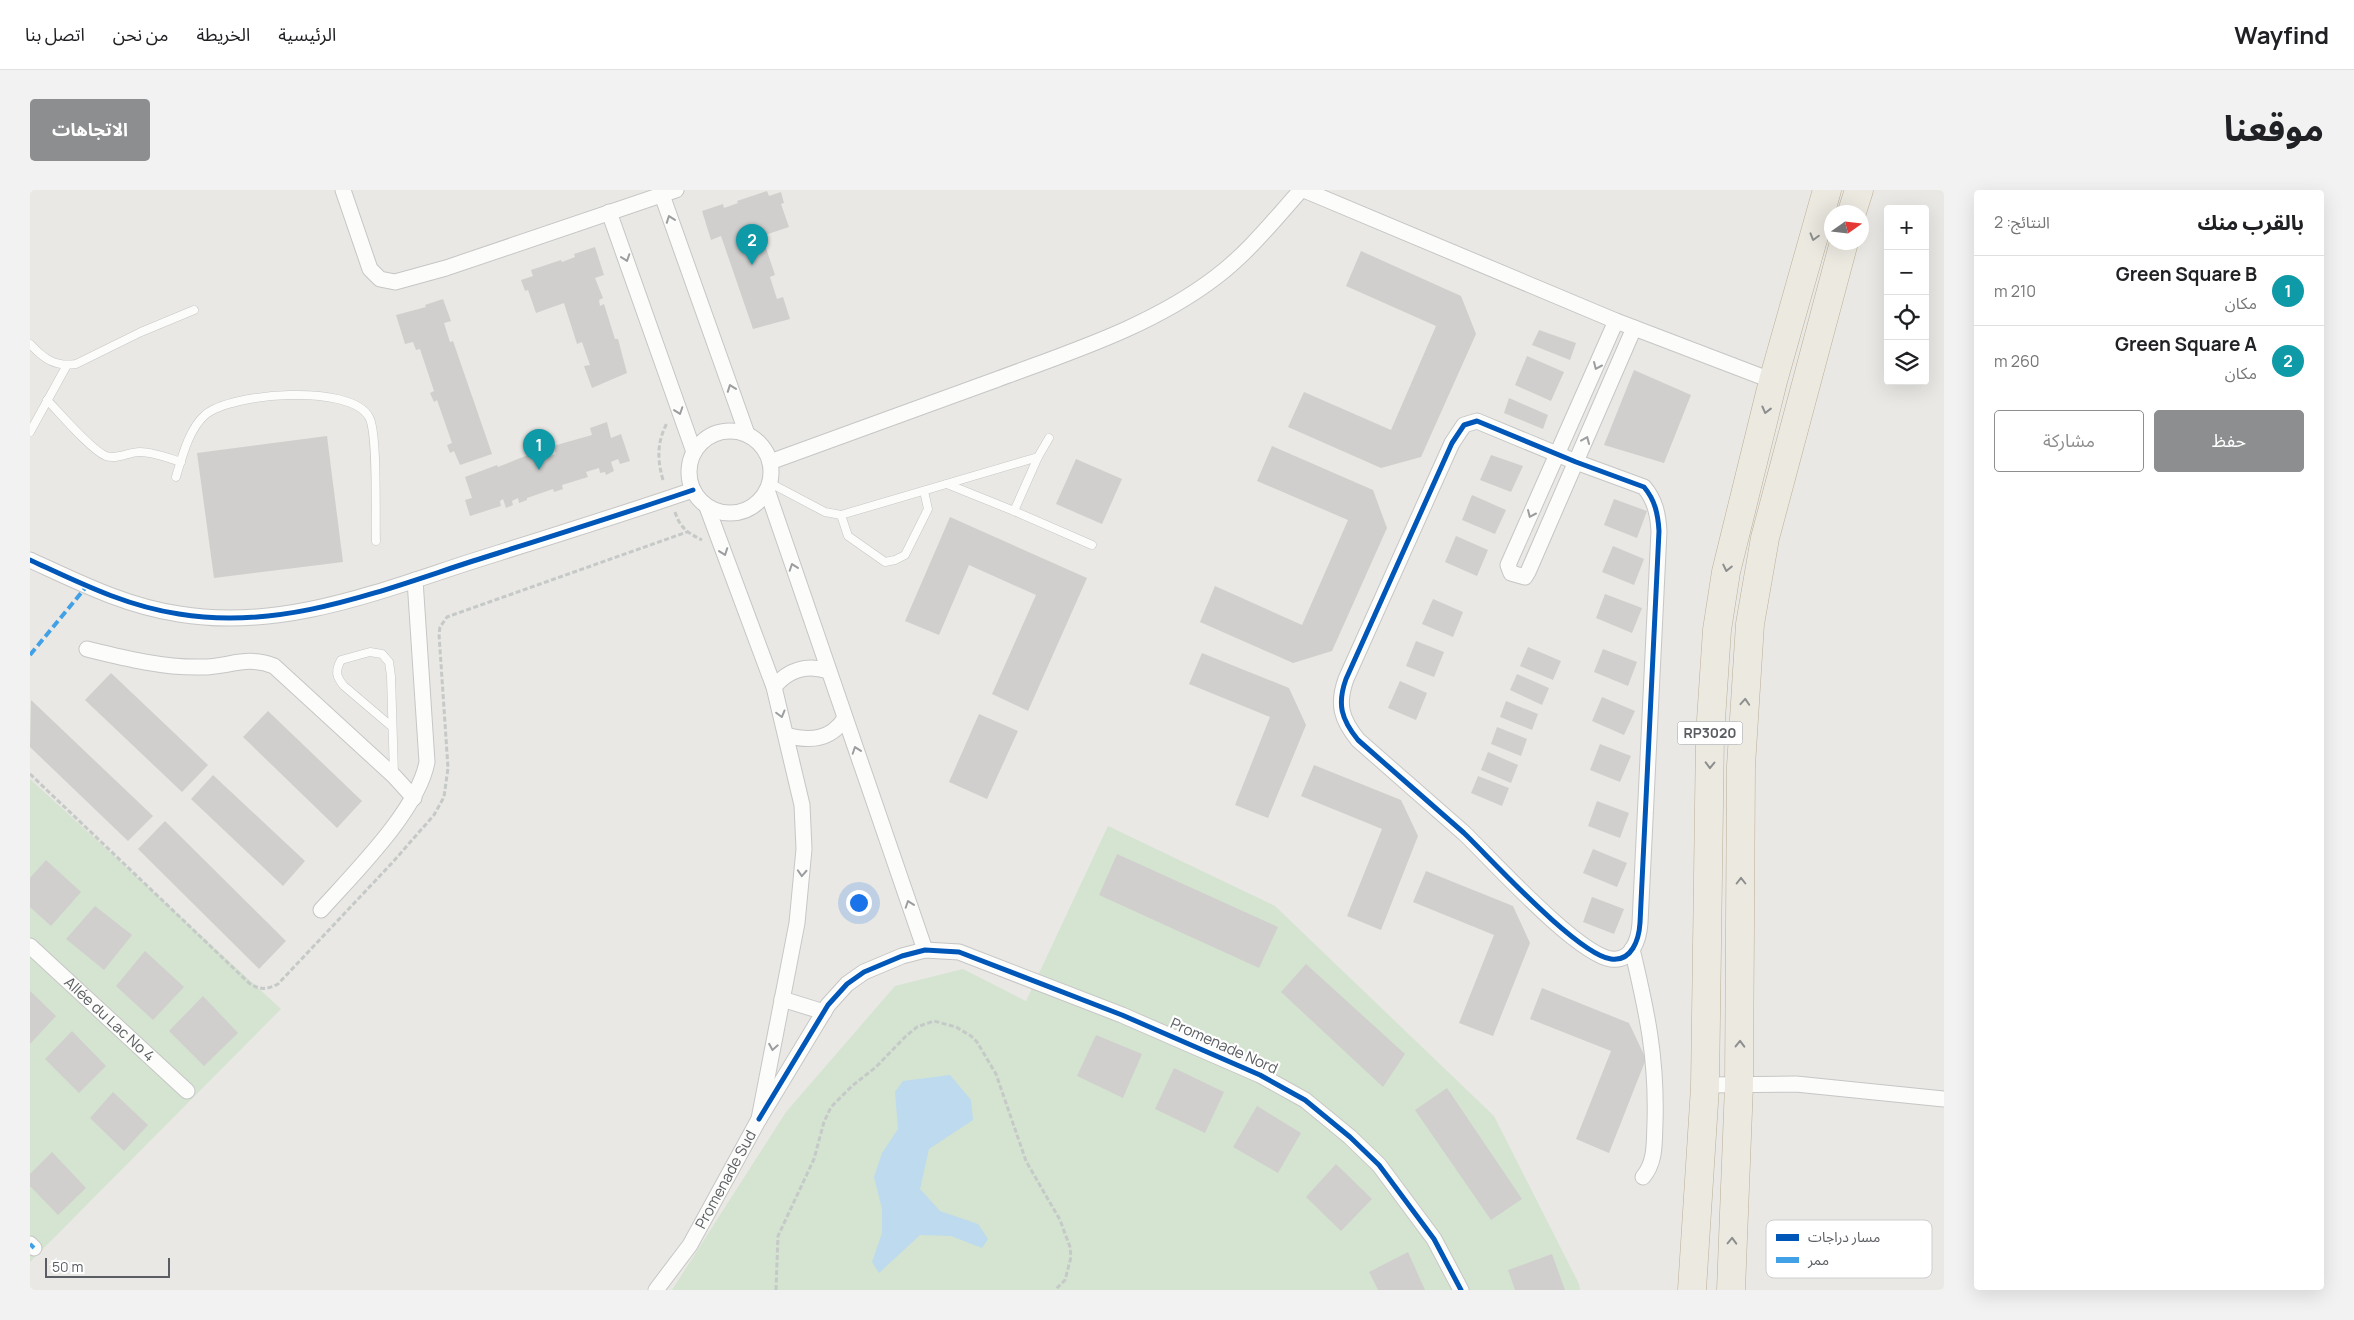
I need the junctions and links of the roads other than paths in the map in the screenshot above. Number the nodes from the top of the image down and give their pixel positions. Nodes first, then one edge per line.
1 (343, 190) edge
2 (1302, 190) edge
3 (1827, 190) edge
4 (1859, 190) edge
5 (669, 192) edge
6 (1854, 205) edge
7 (609, 212) junction
8 (1842, 250) edge
9 (194, 310) dead end
10 (1616, 321) junction
11 (1634, 328) junction
12 (30, 344) edge
13 (67, 365) junction
14 (1773, 381) junction
15 (47, 400) junction
16 (30, 432) edge
17 (747, 434) junction
18 (1049, 438) dead end
19 (694, 452) junction
20 (1558, 453) junction
21 (1038, 457) junction
22 (181, 462) junction
23 (770, 462) junction
24 (1576, 462) junction
25 (176, 476) dead end
26 (947, 484) junction
27 (769, 487) junction
28 (693, 490) junction
29 (924, 491) junction
30 (707, 507) junction
31 (1014, 511) junction
32 (841, 515) junction
33 (376, 541) dead end
34 (1092, 545) dead end
35 (30, 560) edge
36 (415, 580) junction
37 (87, 649) dead end
38 (828, 671) junction
39 (774, 687) junction
40 (845, 718) junction
41 (392, 726) junction
42 (786, 736) junction
43 (394, 776) junction
44 (414, 798) junction
45 (322, 910) dead end
46 (30, 946) edge
47 (1632, 949) junction
48 (925, 950) junction
49 (782, 999) junction
50 (824, 1012) junction
51 (1705, 1085) junction
52 (1739, 1085) junction
53 (187, 1091) dead end
54 (1944, 1099) edge
55 (759, 1120) junction
56 (1643, 1177) dead end
57 (656, 1290) edge
58 (1461, 1290) edge
59 (1692, 1290) edge
60 (1731, 1290) edge

1 - 7 street
2 - 10 street
2 - 23 street
3 -> 14 highway, RP3020
4 - 6 highway
5 - 7 street
17 -> 5 street
7 -> 19 street
52 -> 8 highway, RP3020
9 - 13 lane
10 - 11 street
10 -> 20 street
11 - 14 street
24 -> 11 street
12 - 13 lane
13 - 15 lane
14 -> 51 highway, RP3020
15 - 16 lane
15 - 22 lane
17 - 19 street
17 - 23 street
18 - 21 lane
19 - 28 street
20 - 24 street
20 -> 24 street
20 - 47 street
21 - 26 lane
21 - 31 lane
22 - 25 lane
22 - 33 lane
23 - 27 street
24 - 47 street
26 - 29 lane
26 - 31 lane
27 - 30 street
27 - 32 lane
38 -> 27 street
28 - 30 street
28 - 36 street
29 - 32 lane
29 - 32 lane
30 -> 39 street
31 - 34 lane
35 - 36 street
36 - 44 street
37 - 43 street
38 - 39 street
38 - 40 street
39 -> 42 street
40 - 42 street
48 -> 40 street
41 - 41 lane
41 - 43 lane
42 -> 49 street, Promenade Sud
43 - 44 street
44 - 45 street
46 - 53 street, Allée du Lac No 4
47 - 56 street
48 - 50 street, Promenade Nord
48 - 58 street, Promenade Nord
49 - 50 street
49 -> 55 street, Promenade Sud
50 - 55 street, Promenade Nord
51 - 52 street
51 - 59 highway, RP3020
52 - 54 street
60 -> 52 highway, RP3020
55 - 57 street, Promenade Sud

